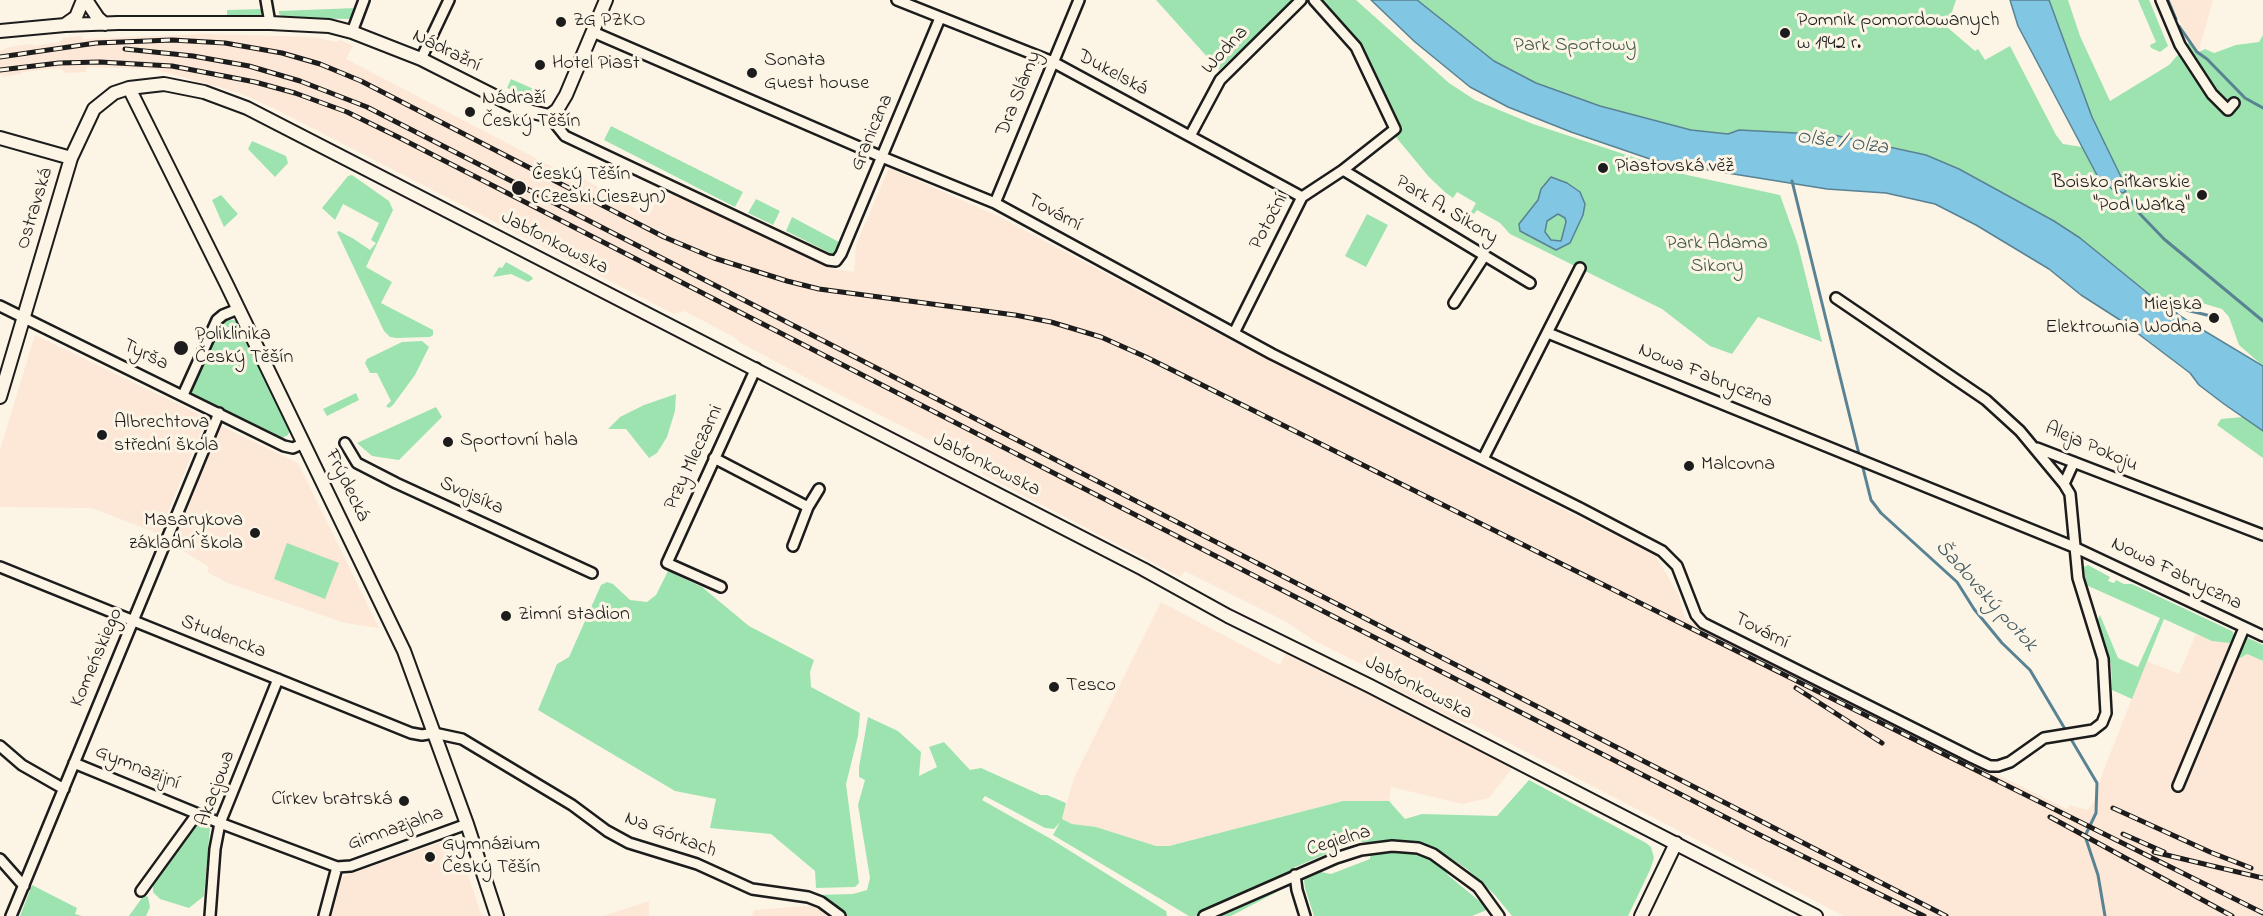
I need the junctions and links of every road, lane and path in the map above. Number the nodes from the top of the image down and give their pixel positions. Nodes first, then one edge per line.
1 (85, 0) edge
2 (364, 0) edge
3 (449, 0) edge
4 (606, 0) edge
5 (897, 0) edge
6 (1079, 0) edge
7 (1301, 0) edge
8 (1314, 0) edge
9 (2161, 0) edge
10 (267, 2) edge
11 (940, 18) junction
12 (270, 23) junction
13 (105, 24) junction
14 (65, 25) junction
15 (0, 31) edge
16 (352, 32) junction
17 (593, 32) junction
18 (421, 59) junction
19 (1053, 62) junction
20 (129, 87) junction
21 (2234, 103) dead end
22 (549, 116) junction
23 (1190, 136) junction
24 (0, 138) edge
25 (882, 157) junction
26 (71, 158) junction
27 (1343, 170) junction
28 (1302, 197) junction
29 (995, 203) junction
30 (1485, 255) junction
31 (1580, 268) dead end
32 (1530, 282) dead end
33 (1836, 298) dead end
34 (1454, 303) dead end
35 (0, 306) edge
36 (238, 309) junction
37 (30, 320) junction
38 (1234, 333) junction
39 (1548, 333) junction
40 (756, 368) junction
41 (183, 395) junction
42 (0, 397) edge
43 (219, 413) junction
44 (304, 443) junction
45 (345, 443) dead end
46 (2034, 447) junction
47 (714, 458) junction
48 (1483, 459) junction
49 (2074, 462) junction
50 (2064, 484) junction
51 (819, 489) dead end
52 (808, 507) junction
53 (2263, 535) edge
54 (793, 546) dead end
55 (2074, 547) junction
56 (0, 567) edge
57 (592, 573) dead end
58 (721, 587) dead end
59 (133, 622) junction
60 (2244, 628) junction
61 (2263, 636) edge
62 (278, 679) junction
63 (434, 733) junction
64 (0, 746) edge
65 (74, 763) junction
66 (2178, 786) dead end
67 (63, 789) junction
68 (197, 814) junction
69 (220, 823) junction
70 (467, 824) junction
71 (1676, 843) junction
72 (0, 859) edge
73 (337, 867) junction
74 (1295, 875) junction
75 (24, 886) junction
76 (141, 891) dead end
77 (11, 916) edge
78 (210, 916) edge
79 (324, 916) edge
80 (497, 916) edge
81 (840, 916) edge
82 (1206, 916) edge
83 (1305, 916) edge
84 (1499, 916) edge
85 (1641, 916) edge
86 (1816, 916) edge

1 - 13 main road
1 - 14 main road
2 - 16 street
3 - 18 street
4 - 17 main road
5 - 11 street, Dukelská
6 - 19 street, Dra Slámy
7 - 23 street, Wodna
8 - 27 street, Potoční
9 - 21 street
10 - 12 street
11 - 19 street, Dukelská
11 - 25 street, Graniczna
12 - 13 main road, Nádražní
12 - 16 main road, Nádražní
13 - 14 main road, Nádražní
14 - 15 main road, Nádražní
16 - 18 main road, Nádražní
17 - 22 main road
17 - 25 street, Tovární
18 - 22 main road, Nádražní
19 - 23 street, Dukelská
19 - 29 street, Dra Slámy
20 - 26 main road, Ostravská
20 - 36 main road, Frýdecká
20 - 40 main road, Jabłonkowska
22 - 25 street, Graniczna
23 - 28 street, Dukelská
24 - 26 main road
25 - 29 street, Tovární
26 - 37 main road, Ostravská
27 - 28 street, Potoční
27 - 30 street, Park A. Sikory
28 - 38 street, Potoční
29 - 38 street, Tovární
30 - 32 street, Park A. Sikory
30 - 34 street
31 - 39 street
33 - 46 street, Aleja Pokoju
35 - 37 street, Tyrša
36 - 41 street
36 - 44 main road, Frýdecká
37 - 41 street, Tyrša
37 - 42 main road, Ostravská
38 - 48 street, Tovární
39 - 48 street
39 - 55 street, Nowa Fabryczna
40 - 47 street, Przy Mleczarni
40 - 71 main road, Jabłonkowska
41 - 43 street, Tyrša
43 - 44 street, Tyrša
43 - 59 street, Komeńskiego
44 - 63 main road, Frýdecká
45 - 57 street, Svojsíka
46 - 49 street, Aleja Pokoju
46 - 50 street
47 - 52 street
47 - 58 street, Przy Mleczarni
48 - 55 street, Tovární
49 - 50 street
49 - 53 street, Aleja Pokoju
50 - 55 street
51 - 52 street
52 - 54 street
55 - 60 street, Nowa Fabryczna
56 - 59 street, Studencka
59 - 62 street, Studencka
59 - 65 street, Komeńskiego
60 - 61 street, Nowa Fabryczna
60 - 66 street
62 - 63 street, Studencka
62 - 69 street, Akacjowa
63 - 70 main road, Frýdecká
63 - 81 street, Na Górkach
64 - 67 street
65 - 67 street, Komeńskiego
65 - 68 street, Gymnazijní
67 - 75 street, Komeńskiego
68 - 69 street, Gymnazijní
68 - 76 street
69 - 73 street, Gymnazijní
69 - 78 street, Akacjowa
70 - 73 street, Gimnazjalna
70 - 80 main road, Frýdecká
71 - 85 main road
71 - 86 main road, Jabłonkowska
72 - 75 street
73 - 79 street
74 - 82 street, Cegielna
74 - 83 street
74 - 84 street, Cegielna
75 - 77 street, Komeńskiego

